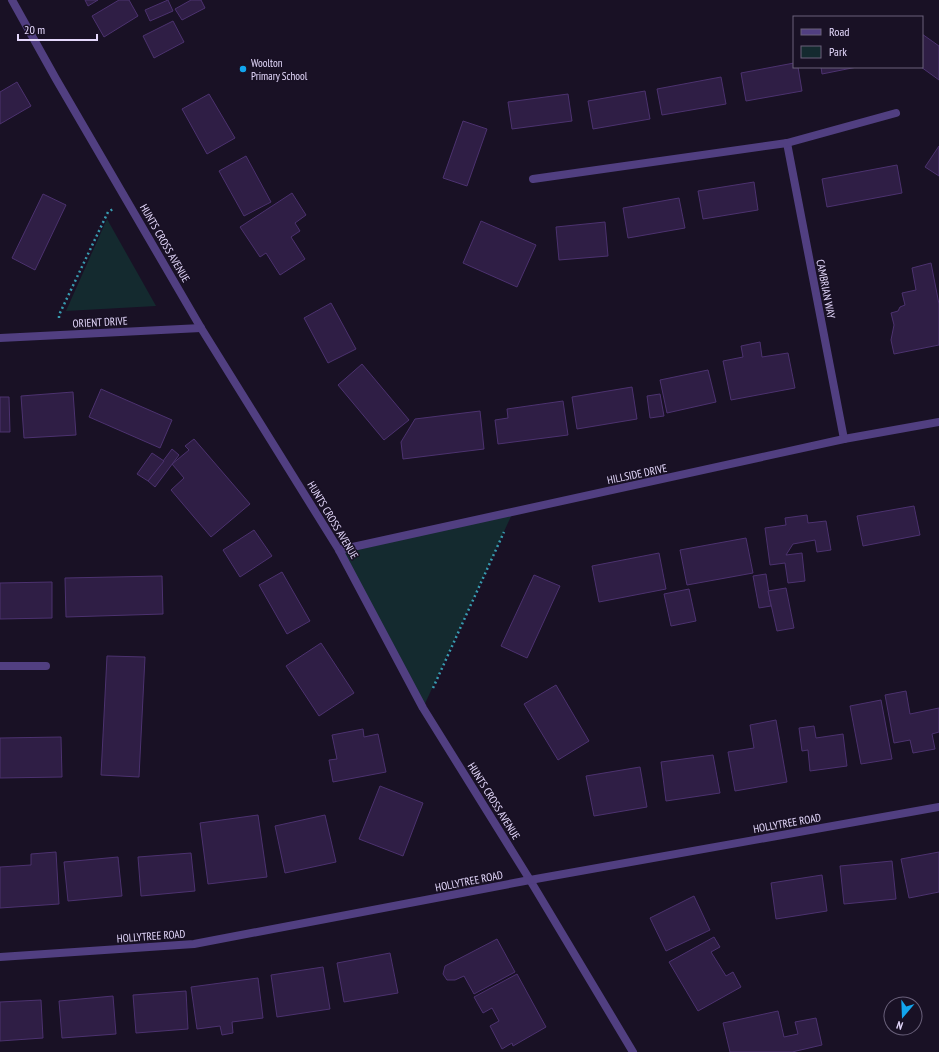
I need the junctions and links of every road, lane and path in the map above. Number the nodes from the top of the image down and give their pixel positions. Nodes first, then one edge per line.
1 (12, 0) edge
2 (896, 113) dead end
3 (787, 143) junction
4 (532, 179) dead end
5 (127, 200) junction
6 (201, 328) junction
7 (60, 335) junction
8 (0, 338) edge
9 (939, 422) edge
10 (844, 439) junction
11 (513, 512) junction
12 (340, 550) junction
13 (0, 666) edge
14 (46, 666) dead end
15 (423, 708) junction
16 (939, 807) edge
17 (530, 880) junction
18 (0, 958) edge
19 (633, 1052) edge

1 - 5 street, HUNTS CROSS AVENUE
2 - 3 street
3 - 4 street
3 - 10 street, CAMBRIAN WAY
5 - 6 street, HUNTS CROSS AVENUE
5 - 7 path
6 - 7 street, ORIENT DRIVE
6 - 12 street, HUNTS CROSS AVENUE
7 - 8 street, ORIENT DRIVE
9 - 10 street, HILLSIDE DRIVE
10 - 11 street, HILLSIDE DRIVE
11 - 12 street, HILLSIDE DRIVE
11 - 15 path
12 - 15 street, HUNTS CROSS AVENUE
13 - 14 street
15 - 17 street, HUNTS CROSS AVENUE
16 - 17 street, HOLLYTREE ROAD
17 - 18 street, HOLLYTREE ROAD
17 - 19 street, HUNTS CROSS AVENUE

